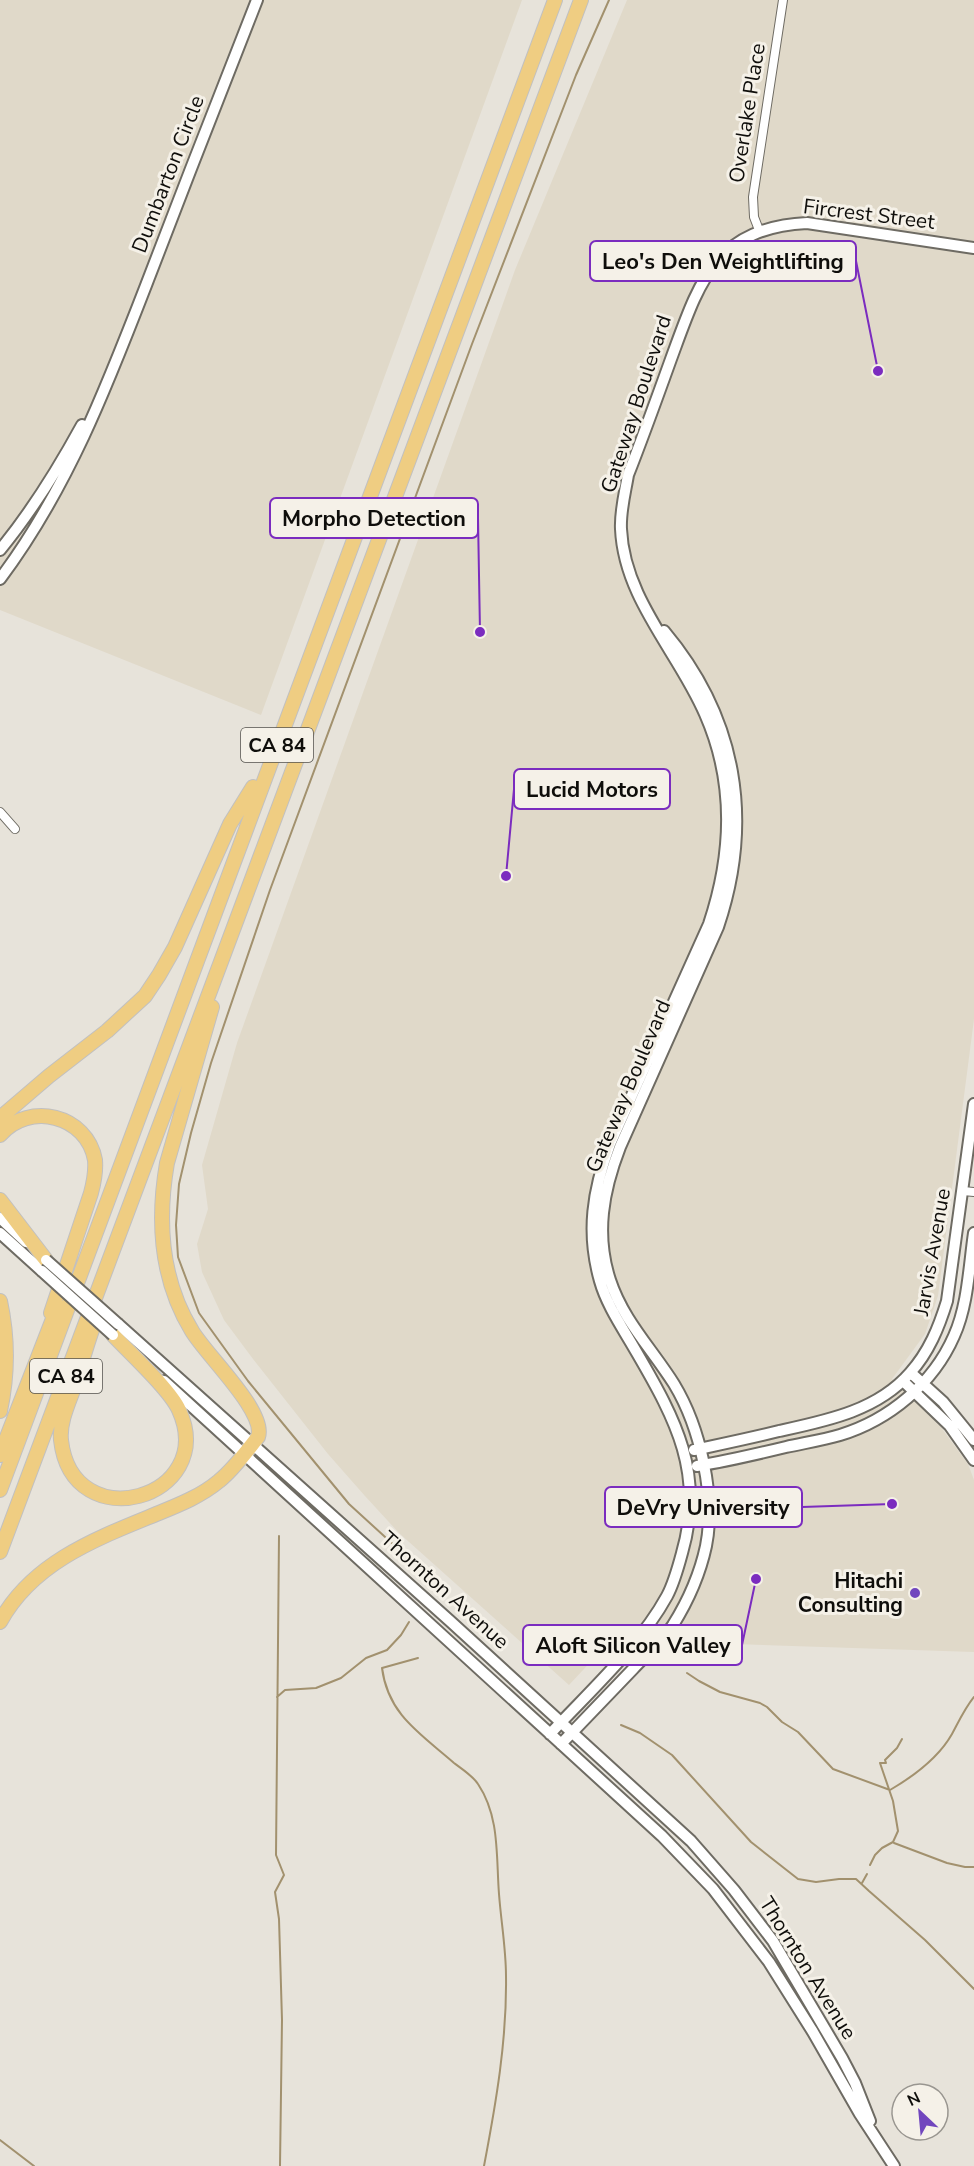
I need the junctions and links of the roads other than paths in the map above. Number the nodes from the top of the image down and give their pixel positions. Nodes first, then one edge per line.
1 (257, 0) edge
2 (547, 0) edge
3 (555, 0) edge
4 (581, 0) edge
5 (783, 0) edge
6 (759, 231) junction
7 (974, 248) edge
8 (116, 362) junction
9 (0, 550) edge
10 (0, 579) edge
11 (650, 614) junction
12 (253, 788) junction
13 (0, 812) edge
14 (15, 829) dead end
15 (246, 892) junction
16 (974, 1104) edge
17 (0, 1118) edge
18 (0, 1135) edge
19 (968, 1192) edge
20 (132, 1199) junction
21 (0, 1200) edge
22 (0, 1218) edge
23 (0, 1233) edge
24 (974, 1233) edge
25 (44, 1265) junction
26 (0, 1300) edge
27 (115, 1330) junction
28 (907, 1377) junction
29 (919, 1388) junction
30 (22, 1395) junction
31 (0, 1411) edge
32 (974, 1440) edge
33 (248, 1449) junction
34 (701, 1449) junction
35 (685, 1452) junction
36 (0, 1455) edge
37 (974, 1460) edge
38 (704, 1464) junction
39 (688, 1467) junction
40 (0, 1490) edge
41 (0, 1552) edge
42 (0, 1622) edge
43 (561, 1722) junction
44 (572, 1732) junction
45 (550, 1734) junction
46 (561, 1744) junction
47 (873, 2133) junction
48 (894, 2166) edge

1 - 8 street, Dumbarton Circle
2 - 12 highway, CA 84
3 - 40 highway, CA 84
4 - 15 highway, CA 84
5 - 6 street, Overlake Place
6 - 7 street, Fircrest Street
6 - 11 street, Gateway Boulevard
8 - 9 street, Dumbarton Circle
8 - 10 street, Dumbarton Circle
11 - 34 street, Gateway Boulevard
11 - 35 street, Gateway Boulevard
12 - 17 highway
12 - 30 highway, CA 84
13 - 14 street
15 - 20 highway, CA 84
15 - 33 highway
16 - 19 street, Jarvis Avenue
18 - 30 highway
19 - 28 street, Jarvis Avenue
20 - 27 highway
20 - 41 highway, CA 84
21 - 25 highway
22 - 25 street
23 - 25 street
24 - 29 street, Jarvis Avenue
25 - 27 street, Thornton Avenue, bridge
26 - 31 highway
27 - 33 street, Thornton Avenue
28 - 29 street
28 - 34 street, Jarvis Avenue
29 - 32 street
29 - 37 street
29 - 38 street, Jarvis Avenue
30 - 36 highway, CA 84
33 - 42 highway
33 - 43 street, Thornton Avenue
33 - 45 street, Thornton Avenue
34 - 35 street, Jarvis Avenue
34 - 38 street, Gateway Boulevard
35 - 39 street, Gateway Boulevard
38 - 39 street, Jarvis Avenue
38 - 44 street, Gateway Boulevard
39 - 43 street, Gateway Boulevard
43 - 44 street, Thornton Avenue
43 - 45 street, Gateway Boulevard
44 - 46 street, Gateway Boulevard
44 - 47 street, Thornton Avenue
45 - 46 street, Thornton Avenue
46 - 47 street, Thornton Avenue
47 - 48 street, Thornton Avenue

